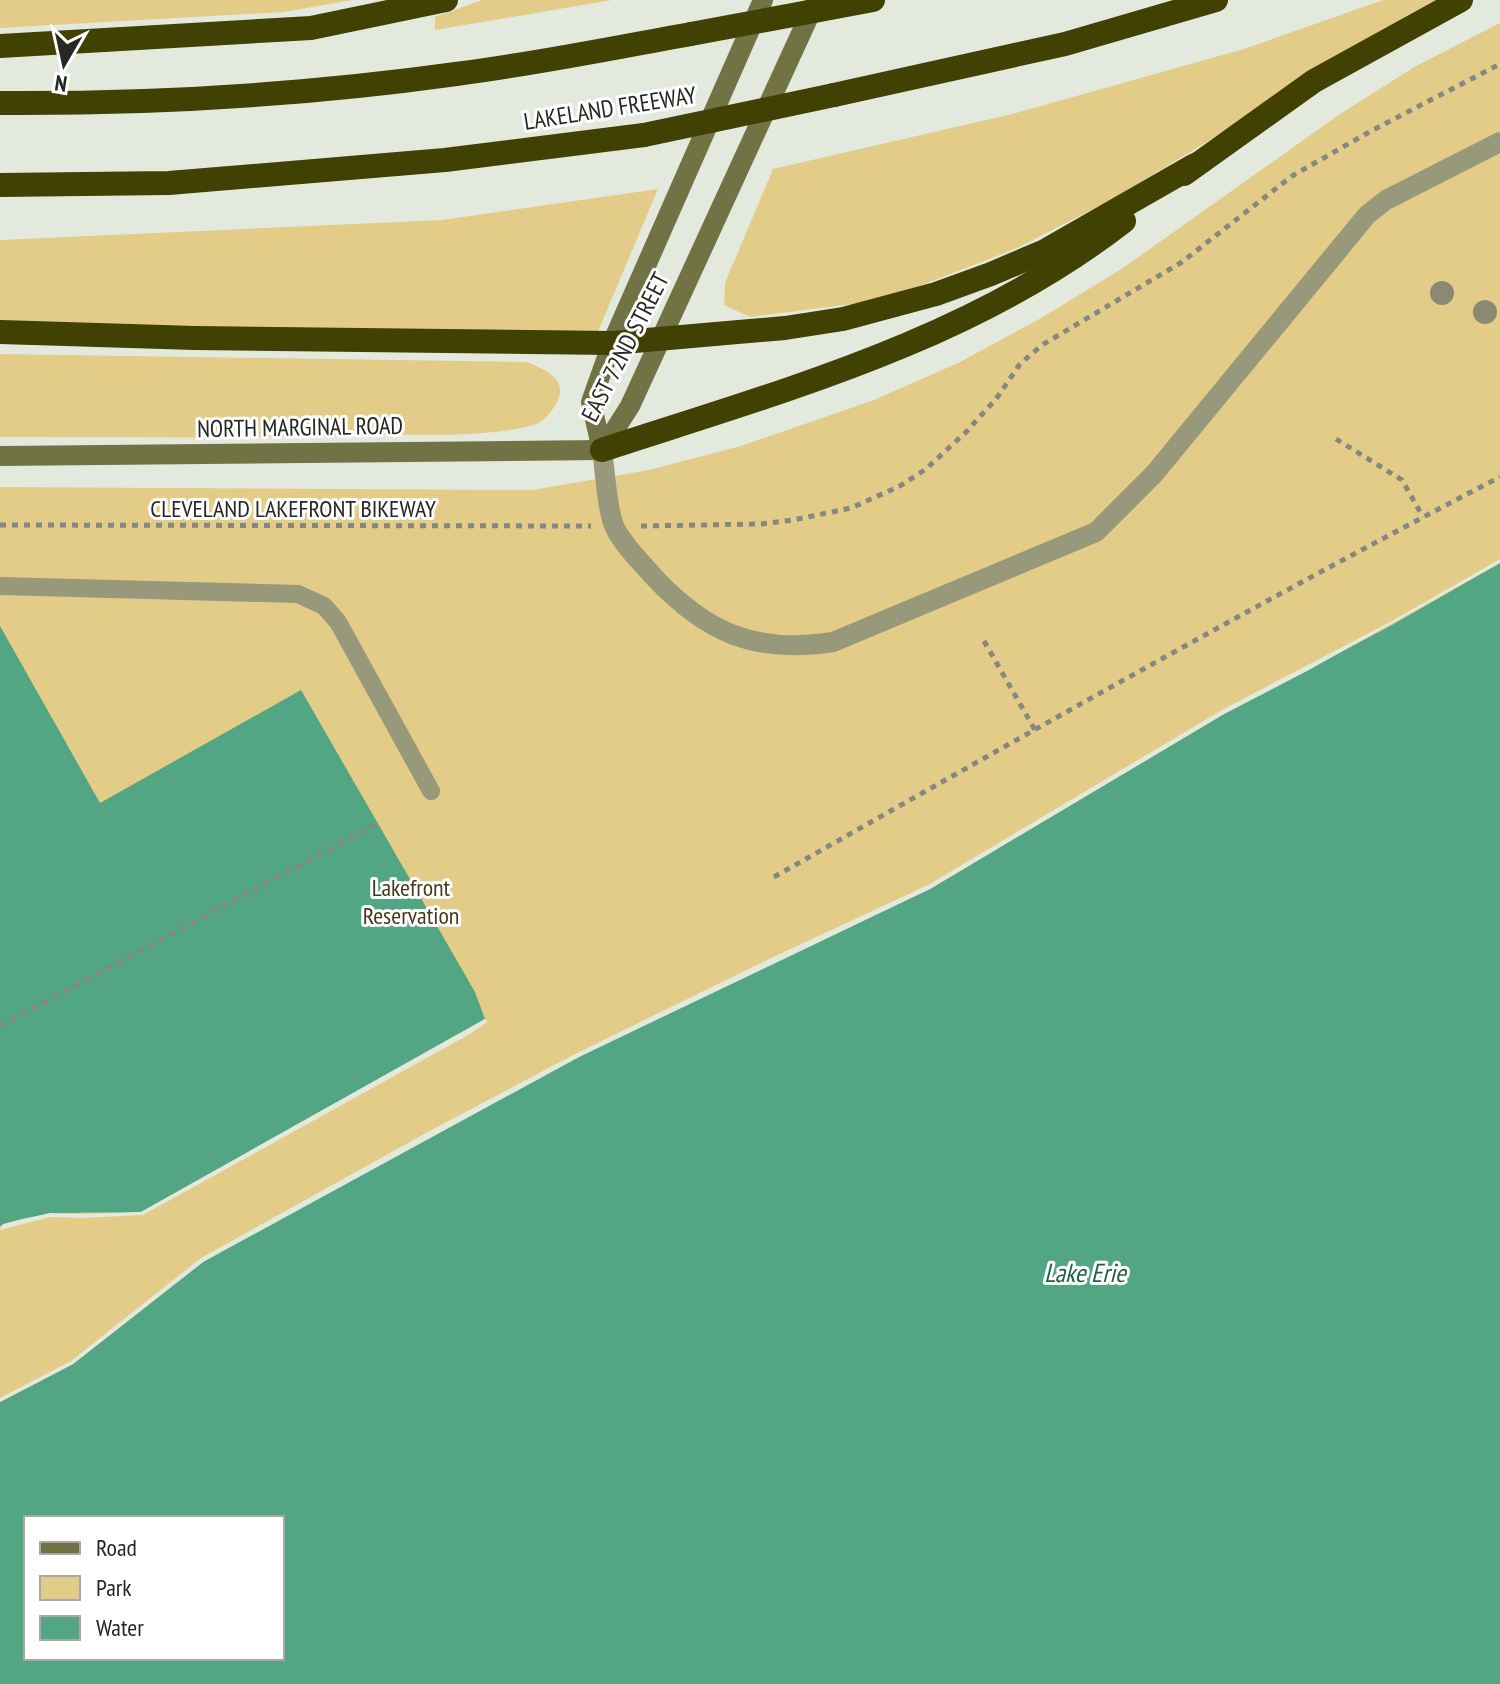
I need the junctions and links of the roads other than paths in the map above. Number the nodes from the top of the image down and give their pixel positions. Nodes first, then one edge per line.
1 (446, 0) edge
2 (763, 0) edge
3 (816, 0) edge
4 (873, 0) edge
5 (1216, 0) edge
6 (1461, 0) edge
7 (0, 46) edge
8 (0, 103) edge
9 (1500, 142) edge
10 (1195, 165) junction
11 (0, 185) edge
12 (0, 332) edge
13 (660, 337) junction
14 (612, 343) junction
15 (602, 450) junction
16 (0, 456) edge
17 (0, 586) edge
18 (431, 791) dead end

1 - 7 highway
2 - 14 main road, EAST 72ND STREET
3 - 13 main road, EAST 72ND STREET
4 - 8 highway, bridge
5 - 11 highway, LAKELAND FREEWAY, bridge
6 - 10 highway
9 - 15 street
10 - 13 highway
10 - 15 highway
12 - 14 highway
13 - 14 highway
13 - 15 main road, EAST 72ND STREET
14 - 15 main road, EAST 72ND STREET
15 - 16 main road, NORTH MARGINAL ROAD
17 - 18 lane

